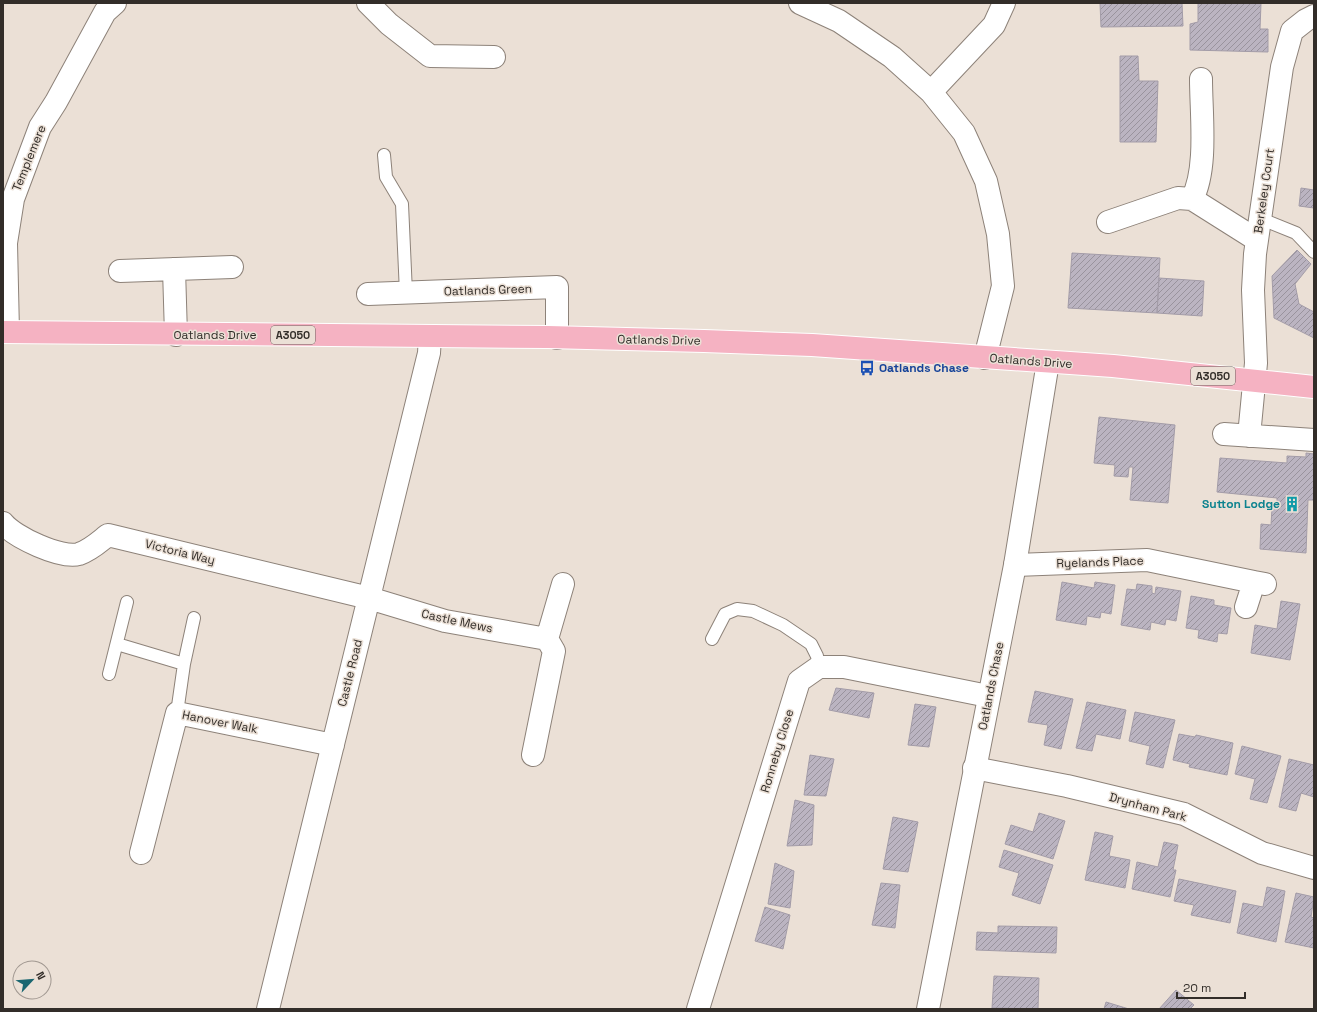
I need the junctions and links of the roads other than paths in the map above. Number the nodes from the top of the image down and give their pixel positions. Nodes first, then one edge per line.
1 (368, 3) edge
2 (800, 3) edge
3 (1004, 3) edge
4 (103, 6) edge
5 (1314, 16) edge
6 (494, 58) dead end
7 (1201, 79) dead end
8 (930, 92) junction
9 (384, 155) dead end
10 (1192, 200) junction
11 (1259, 218) junction
12 (1108, 222) dead end
13 (1257, 240) junction
14 (1314, 252) edge
15 (232, 267) dead end
16 (174, 269) junction
17 (120, 271) dead end
18 (406, 293) junction
19 (368, 294) dead end
20 (5, 332) edge
21 (176, 335) junction
22 (430, 336) junction
23 (557, 338) junction
24 (985, 358) junction
25 (1048, 362) junction
26 (1253, 380) junction
27 (1314, 386) edge
28 (1224, 434) dead end
29 (1249, 436) junction
30 (1314, 440) edge
31 (3, 523) edge
32 (1015, 565) junction
33 (563, 584) dead end
34 (369, 598) junction
35 (127, 602) dead end
36 (1246, 607) dead end
37 (194, 618) dead end
38 (712, 638) dead end
39 (547, 639) junction
40 (117, 644) junction
41 (184, 664) junction
42 (819, 667) junction
43 (109, 674) dead end
44 (988, 696) junction
45 (177, 713) junction
46 (333, 745) junction
47 (533, 755) dead end
48 (974, 768) junction
49 (141, 852) dead end
50 (1314, 868) edge
51 (268, 1009) edge
52 (698, 1009) edge
53 (928, 1009) edge

1 - 6 street
2 - 8 street
3 - 8 street
4 - 20 street, Templemere
5 - 11 street, Berkeley Court
7 - 10 street
8 - 24 street
9 - 18 lane
10 - 12 street
10 - 13 street
11 - 13 street, Berkeley Court
11 - 14 lane
13 - 26 street, Berkeley Court
15 - 16 street
16 - 17 street
16 - 21 street
18 - 19 street, Oatlands Green
18 - 23 street, Oatlands Green
20 - 21 main road, Oatlands Drive / A3050
21 - 22 main road, Oatlands Drive / A3050
22 - 23 main road, Oatlands Drive / A3050
22 - 34 street, Castle Road
23 - 24 main road, Oatlands Drive / A3050
24 - 25 main road, Oatlands Drive / A3050
25 - 26 main road, Oatlands Drive / A3050
25 - 32 street, Oatlands Chase
26 - 27 main road, Oatlands Drive / A3050
26 - 29 street, Berkeley Court
28 - 29 street
29 - 30 street
31 - 34 street, Victoria Way
32 - 36 street, Ryelands Place
32 - 44 street, Oatlands Chase
33 - 39 street
34 - 39 street, Castle Mews
34 - 46 street, Castle Road
35 - 40 lane
37 - 41 lane
38 - 42 lane
39 - 47 street
40 - 41 lane
40 - 43 lane
41 - 45 lane
42 - 44 street
42 - 52 street, Ronneby Close
44 - 48 street, Oatlands Chase
45 - 46 street, Hanover Walk
45 - 49 street, Hanover Walk
46 - 51 street, Castle Road
48 - 50 street, Drynham Park
48 - 53 street, Oatlands Chase

